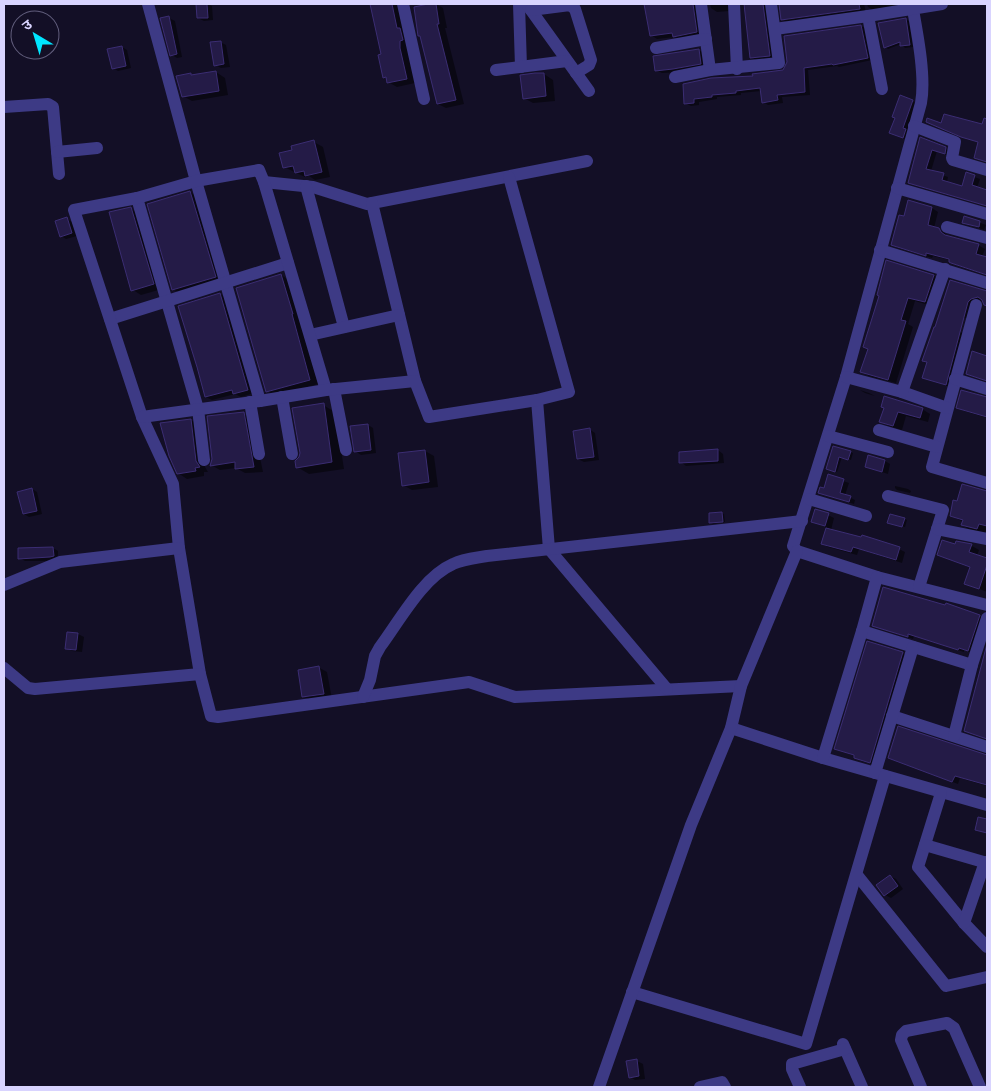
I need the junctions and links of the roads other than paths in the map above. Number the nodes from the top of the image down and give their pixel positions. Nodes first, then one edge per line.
1 (148, 4) edge
2 (403, 4) edge
3 (519, 4) edge
4 (701, 4) edge
5 (734, 4) edge
6 (771, 4) edge
7 (942, 4) edge
8 (913, 6) edge
9 (529, 7) edge
10 (868, 16) junction
11 (775, 29) junction
12 (706, 39) junction
13 (656, 48) dead end
14 (568, 61) junction
15 (521, 67) junction
16 (737, 69) junction
17 (496, 70) dead end
18 (710, 70) junction
19 (576, 73) junction
20 (676, 77) dead end
21 (882, 89) dead end
22 (589, 91) dead end
23 (424, 99) dead end
24 (4, 107) edge
25 (914, 126) junction
26 (97, 148) dead end
27 (57, 152) junction
28 (587, 161) dead end
29 (987, 170) edge
30 (59, 174) dead end
31 (509, 177) junction
32 (196, 180) junction
33 (264, 182) junction
34 (306, 186) junction
35 (897, 188) junction
36 (137, 198) junction
37 (372, 203) junction
38 (987, 214) edge
39 (947, 227) dead end
40 (987, 238) edge
41 (880, 250) junction
42 (288, 263) junction
43 (945, 269) junction
44 (226, 282) junction
45 (987, 283) edge
46 (168, 301) junction
47 (976, 305) dead end
48 (399, 315) junction
49 (110, 320) junction
50 (344, 327) junction
51 (310, 335) junction
52 (846, 377) junction
53 (955, 379) junction
54 (415, 381) junction
55 (330, 389) junction
56 (987, 389) edge
57 (902, 392) junction
58 (282, 397) junction
59 (537, 400) junction
60 (255, 402) junction
61 (947, 408) junction
62 (198, 409) junction
63 (142, 417) junction
64 (880, 430) dead end
65 (828, 436) junction
66 (937, 447) junction
67 (346, 450) dead end
68 (888, 452) dead end
69 (259, 454) dead end
70 (292, 454) dead end
71 (204, 460) dead end
72 (987, 483) edge
73 (888, 496) dead end
74 (809, 499) junction
75 (866, 516) dead end
76 (802, 520) junction
77 (937, 529) junction
78 (987, 539) edge
79 (179, 548) junction
80 (549, 550) junction
81 (797, 551) junction
82 (877, 577) junction
83 (4, 585) edge
84 (919, 587) junction
85 (987, 605) edge
86 (987, 618) edge
87 (862, 631) junction
88 (913, 647) junction
89 (972, 665) junction
90 (4, 668) edge
91 (200, 674) junction
92 (741, 686) junction
93 (667, 689) junction
94 (363, 697) junction
95 (892, 716) junction
96 (731, 728) junction
97 (954, 736) junction
98 (987, 747) edge
99 (823, 758) junction
100 (880, 774) junction
101 (941, 793) junction
102 (986, 802) edge
103 (925, 845) junction
104 (986, 862) edge
105 (856, 875) junction
106 (964, 923) junction
107 (987, 947) edge
108 (987, 977) edge
109 (632, 992) junction
110 (599, 1087) edge
111 (700, 1087) edge
112 (725, 1087) edge
113 (800, 1087) edge
114 (862, 1087) edge
115 (921, 1087) edge
116 (980, 1087) edge

1 - 32 street
2 - 23 street
3 - 15 street
4 - 12 street
5 - 16 street
6 - 11 street
7 - 8 street
8 - 10 street
8 - 25 street
9 - 14 street
9 - 19 street
10 - 11 street
10 - 21 street
11 - 16 street
12 - 13 street
12 - 18 street
14 - 15 street
14 - 19 street
15 - 17 street
16 - 18 street
18 - 20 street
19 - 22 street
24 - 27 street
25 - 29 street
25 - 35 street
26 - 27 street
27 - 30 street
28 - 31 street
31 - 37 street
31 - 59 street
32 - 33 street
32 - 36 street
32 - 44 street
33 - 34 street
33 - 42 street
34 - 37 street
34 - 50 street
35 - 38 street
35 - 41 street
36 - 46 street
36 - 49 street
37 - 48 street
39 - 40 street
41 - 43 street
41 - 52 street
42 - 44 street
42 - 51 street
43 - 45 street
43 - 57 street
44 - 46 street
44 - 60 street
46 - 49 street
46 - 62 street
47 - 53 street
48 - 50 street
48 - 54 street
49 - 63 street
50 - 51 street
51 - 55 street
52 - 57 street
52 - 65 street
53 - 56 street
53 - 61 street
54 - 55 street
54 - 59 street
55 - 58 street
55 - 67 street
57 - 61 street
58 - 60 street
58 - 70 street
59 - 80 street
60 - 62 street
60 - 69 street
61 - 66 street
62 - 63 street
62 - 71 street
63 - 79 street
64 - 66 street
65 - 68 street
65 - 74 street
66 - 72 street
73 - 77 street
74 - 75 street
74 - 76 street
76 - 80 street
76 - 81 street
77 - 78 street
77 - 84 street
79 - 83 street
79 - 91 street
80 - 93 street
80 - 94 street
81 - 82 street
81 - 92 street
82 - 84 street
82 - 87 street
84 - 85 street
86 - 89 street
87 - 88 street
87 - 99 street
88 - 89 street
88 - 95 street
89 - 97 street
90 - 91 street
91 - 94 street
92 - 93 street
92 - 96 street
93 - 94 street
95 - 97 street
95 - 100 street
96 - 99 street
96 - 109 street
97 - 98 street
99 - 100 street
100 - 101 street
100 - 105 street
101 - 102 street
101 - 103 street
103 - 104 street
103 - 106 street
104 - 106 street
105 - 108 street
105 - 109 street
106 - 107 street
109 - 110 street
111 - 112 street
113 - 114 street
115 - 116 street

